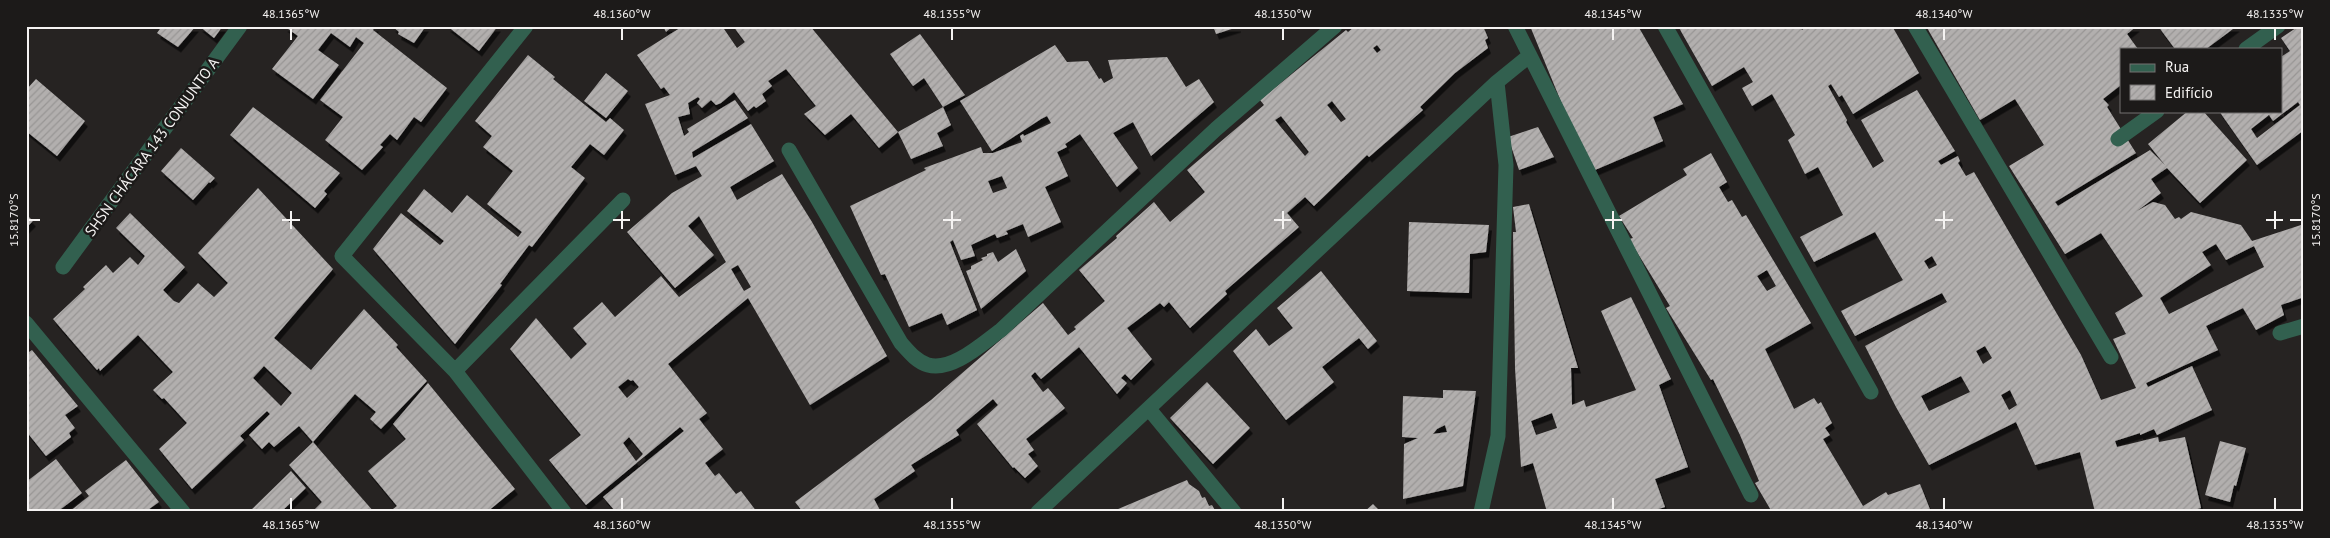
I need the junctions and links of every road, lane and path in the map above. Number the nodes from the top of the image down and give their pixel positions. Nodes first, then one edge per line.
1 (240, 26) edge
2 (526, 26) edge
3 (1335, 26) edge
4 (1515, 26) edge
5 (1665, 26) edge
6 (1915, 26) edge
7 (2278, 26) edge
8 (2247, 48) edge
9 (1529, 56) junction
10 (1497, 82) junction
11 (2157, 112) edge
12 (2118, 139) dead end
13 (789, 150) dead end
14 (623, 200) dead end
15 (63, 267) dead end
16 (26, 323) edge
17 (2304, 326) edge
18 (2280, 333) dead end
19 (2111, 357) dead end
20 (455, 371) junction
21 (1871, 392) dead end
22 (1148, 409) junction
23 (1751, 495) dead end
24 (183, 512) edge
25 (564, 512) edge
26 (1038, 512) edge
27 (1234, 512) edge
28 (1481, 512) edge

1 - 15 street, SHSN CHÁCARA 143 CONJUNTO A
2 - 20 street
3 - 13 street
4 - 9 street
5 - 21 street
6 - 19 street
7 - 8 street
9 - 10 street
9 - 23 street
10 - 22 street
10 - 28 street
11 - 12 street
14 - 20 street
16 - 24 street
17 - 18 street
20 - 25 street
22 - 26 street
22 - 27 street

